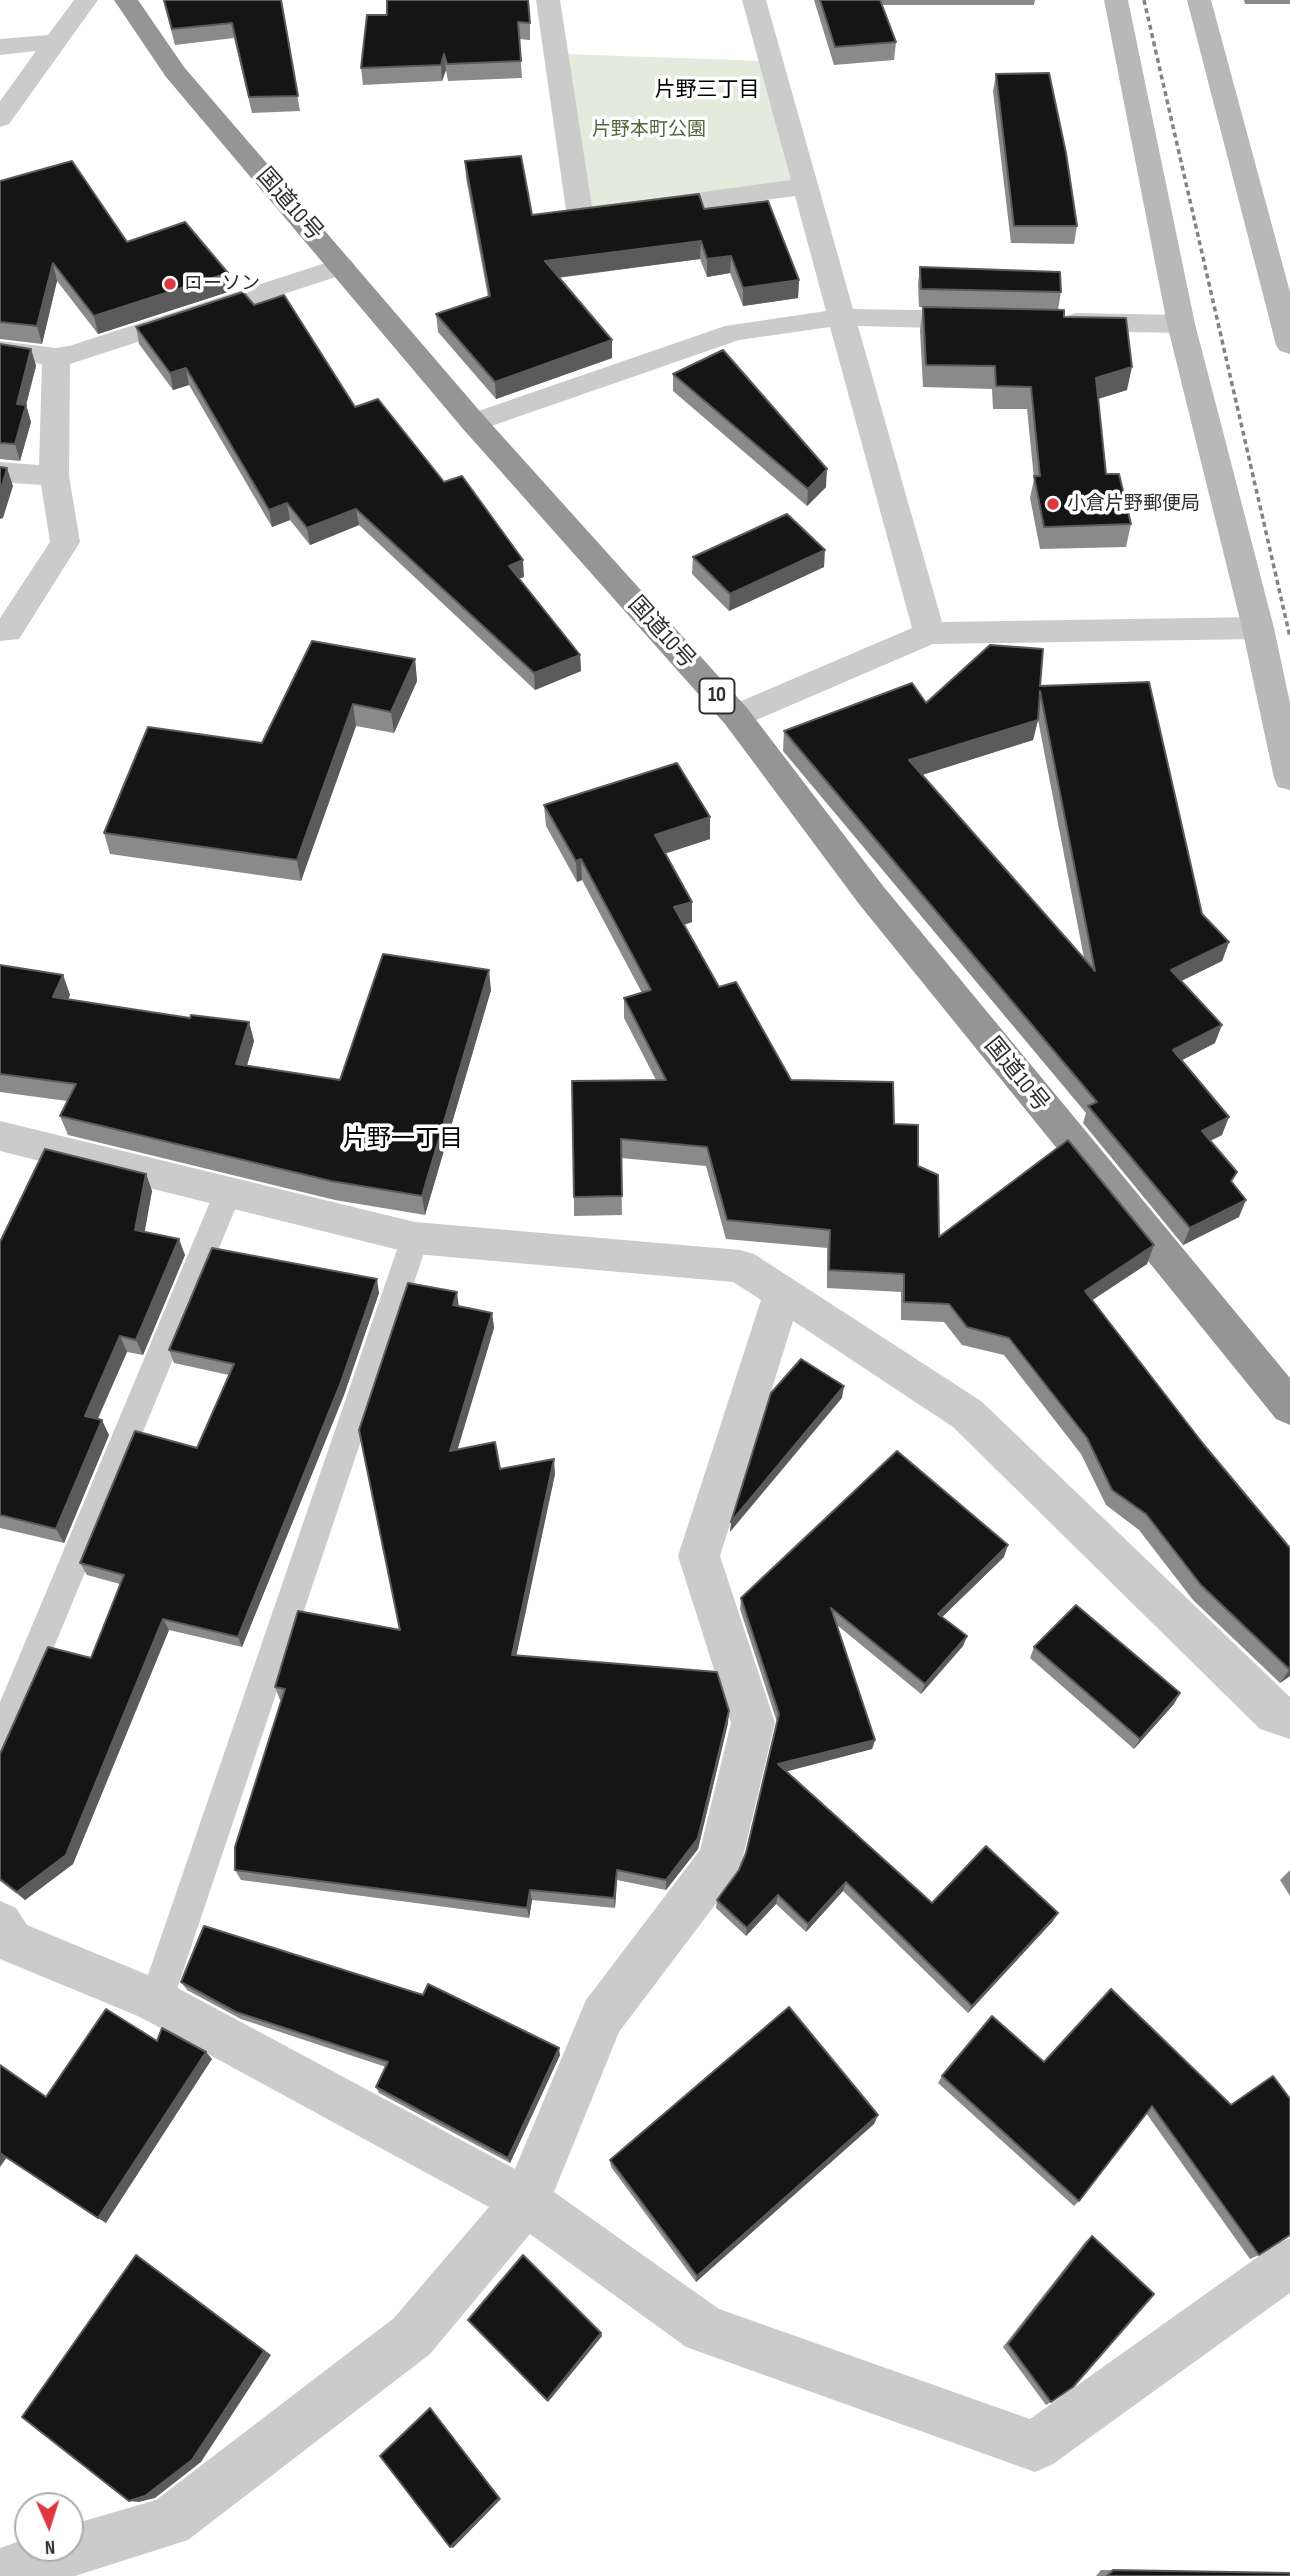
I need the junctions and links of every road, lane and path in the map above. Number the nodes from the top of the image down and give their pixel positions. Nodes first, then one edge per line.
1 (86, 0) edge
2 (125, 0) edge
3 (548, 0) edge
4 (754, 0) edge
5 (1116, 0) edge
6 (1199, 0) edge
7 (56, 41) junction
8 (0, 47) edge
9 (0, 119) edge
10 (806, 187) junction
11 (341, 266) junction
12 (843, 317) junction
13 (1286, 318) edge
14 (1005, 321) edge
15 (1046, 321) edge
16 (1181, 324) junction
17 (1290, 345) edge
18 (0, 350) edge
19 (56, 357) junction
20 (474, 423) junction
21 (0, 472) edge
22 (54, 476) junction
23 (1258, 628) junction
24 (0, 630) edge
25 (929, 633) junction
26 (736, 716) junction
27 (1290, 778) edge
28 (0, 1136) edge
29 (229, 1190) junction
30 (415, 1238) junction
31 (782, 1293) junction
32 (1290, 1408) edge
33 (1290, 1718) edge
34 (0, 1740) edge
35 (0, 1924) edge
36 (156, 2001) junction
37 (526, 2201) junction
38 (1290, 2263) edge
39 (7, 2576) edge

1 - 7 street
2 - 11 highway, 国道10号 / 10
3 - 10 street
4 - 10 street
5 - 16 street
6 - 13 street
7 - 8 street
7 - 9 street
10 - 12 street
11 - 19 street
11 - 20 highway, 国道10号 / 10
12 - 14 street
12 - 20 street
12 - 25 street
13 - 17 street
15 - 16 street
16 - 23 street
18 - 19 street
19 - 22 street
20 - 26 highway, 国道10号 / 10
21 - 22 street
22 - 24 street
23 - 25 street
23 - 27 street
25 - 26 street
26 - 32 highway, 国道10号 / 10
28 - 29 street
29 - 30 street
29 - 34 lane
30 - 31 street
30 - 36 lane
31 - 33 street
31 - 37 street
35 - 36 street
36 - 37 street
37 - 38 street
37 - 39 street

